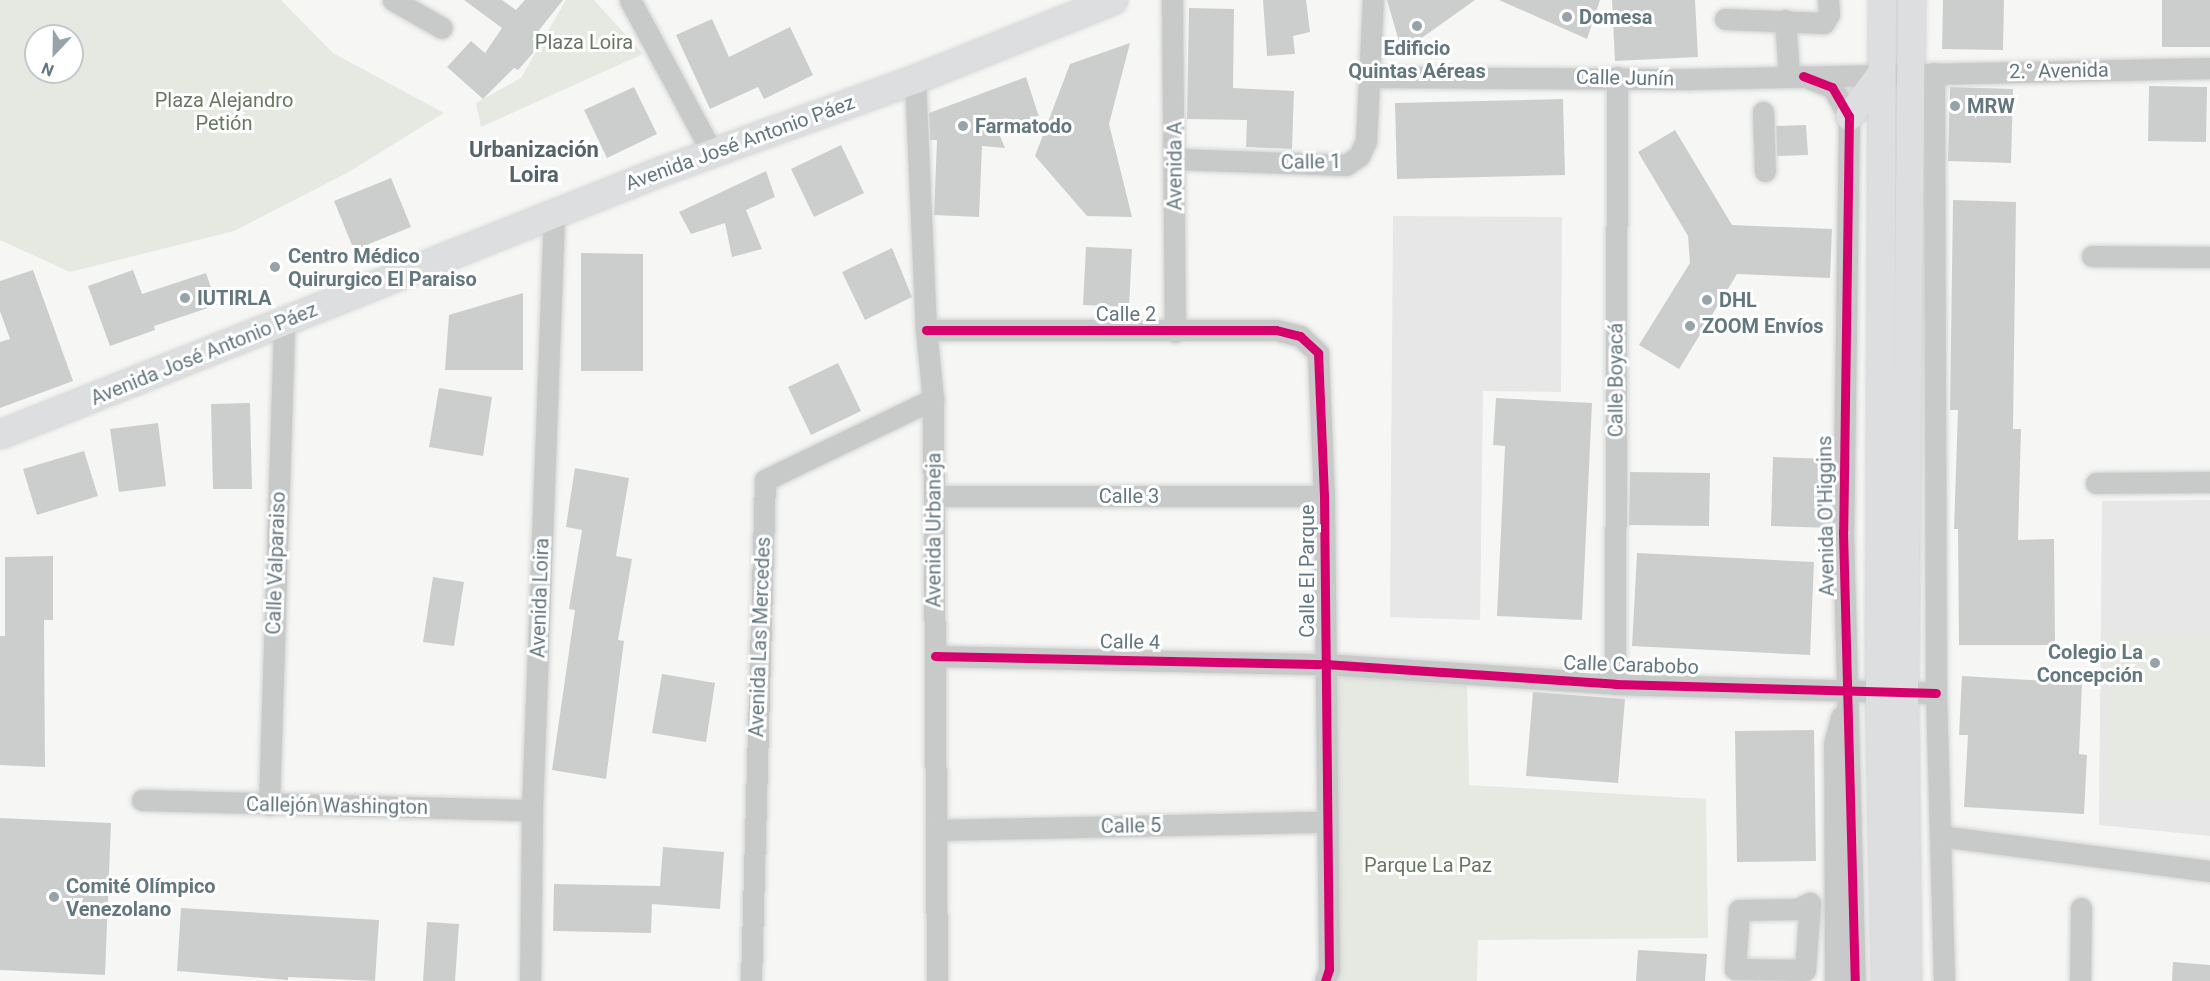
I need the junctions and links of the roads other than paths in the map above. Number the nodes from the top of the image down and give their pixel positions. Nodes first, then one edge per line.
1 (393, 0) edge
2 (630, 0) edge
3 (1113, 0) edge
4 (1172, 0) edge
5 (1373, 0) edge
6 (1828, 0) edge
7 (1882, 0) edge
8 (1911, 0) edge
9 (1725, 20) dead end
10 (1785, 20) junction
11 (442, 27) dead end
12 (2210, 68) edge
13 (1921, 73) junction
14 (1880, 74) junction
15 (1617, 76) junction
16 (1796, 76) junction
17 (1369, 77) junction
18 (915, 79) junction
19 (1763, 112) dead end
20 (1849, 116) junction
21 (712, 152) junction
22 (1176, 159) junction
23 (1765, 171) dead end
24 (554, 214) junction
25 (2092, 256) dead end
26 (2210, 257) edge
27 (284, 320) junction
28 (926, 330) junction
29 (1175, 332) junction
30 (1318, 353) joint
31 (933, 399) junction
32 (0, 434) edge
33 (2096, 483) dead end
34 (2210, 483) edge
35 (934, 496) junction
36 (1324, 496) junction
37 (935, 657) junction
38 (1325, 664) junction
39 (1615, 684) junction
40 (1848, 690) junction
41 (1891, 691) junction
42 (1936, 693) junction
43 (142, 800) dead end
44 (268, 805) junction
45 (532, 810) junction
46 (1326, 822) junction
47 (936, 830) junction
48 (1940, 836) junction
49 (2210, 871) edge
50 (1810, 903) junction
51 (1843, 903) junction
52 (2081, 908) dead end
53 (1327, 975) edge
54 (1733, 976) edge
55 (530, 981) edge
56 (751, 981) edge
57 (937, 981) edge
58 (1835, 981) edge
59 (1855, 981) edge
60 (1885, 981) edge
61 (1907, 981) edge
62 (1944, 981) edge
63 (2080, 981) edge

1 - 11 street
2 - 21 street
3 - 18 main road, Avenida José Antonio Páez
4 - 22 street, Avenida A
5 - 17 street, Calle 1
6 - 10 street
7 - 14 main road
8 - 13 main road
9 - 10 street
10 - 16 street
12 - 13 street, 2.° Avenida
13 - 14 street, 2.° Avenida
13 - 41 main road
13 - 42 street
14 - 16 street, Calle Junín
14 - 20 main road
14 - 41 main road
15 - 16 street, Calle Junín
15 - 17 street, Calle Junín
15 - 39 street, Calle Boyacá
16 - 20 street
17 - 22 street, Calle 1
18 - 21 main road, Avenida José Antonio Páez
18 - 28 street, Avenida Urbaneja
19 - 23 street
20 - 40 street, Avenida O'Higgins
21 - 24 main road, Avenida José Antonio Páez
22 - 29 street, Avenida A
24 - 27 main road, Avenida José Antonio Páez
24 - 45 street, Avenida Loira
25 - 26 street
27 - 32 main road, Avenida José Antonio Páez
27 - 44 street, Calle Valparaiso
28 - 29 street, Calle 2
28 - 31 street, Avenida Urbaneja
29 - 30 street, Calle 2
30 - 36 street, Calle El Parque
31 - 35 street, Avenida Urbaneja
31 - 56 street, Avenida Las Mercedes
33 - 34 street
35 - 36 street, Calle 3
35 - 37 street, Avenida Urbaneja
36 - 38 street, Calle El Parque
37 - 38 street, Calle 4
37 - 47 street, Avenida Urbaneja
38 - 39 street, Calle Carabobo
38 - 46 street, Calle El Parque
39 - 40 street, Calle Carabobo
40 - 41 street, Calle Carabobo
40 - 51 street, Avenida O'Higgins
41 - 42 street, Calle Carabobo
41 - 60 main road
41 - 61 main road
42 - 48 street
43 - 44 street, Callejón Washington
44 - 45 street, Callejón Washington
45 - 55 street, Avenida Loira
46 - 47 street, Calle 5
46 - 53 street, Calle El Parque
47 - 57 street, Avenida Urbaneja
48 - 49 street
48 - 62 street
50 - 51 street
50 - 54 street
50 - 54 street
51 - 58 street
51 - 59 street
52 - 63 street

